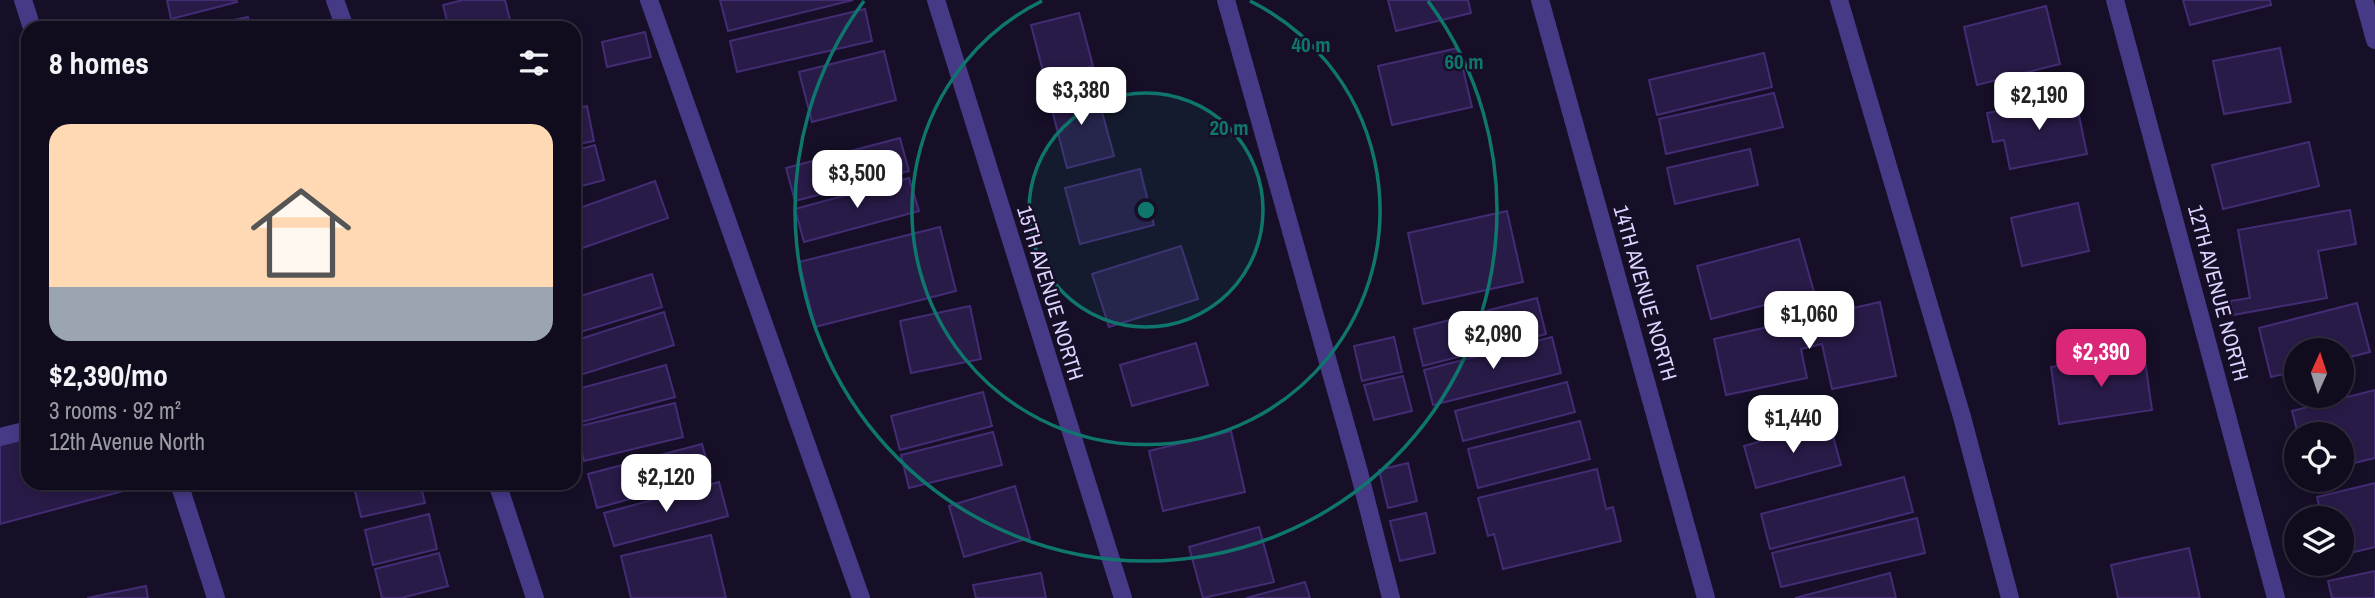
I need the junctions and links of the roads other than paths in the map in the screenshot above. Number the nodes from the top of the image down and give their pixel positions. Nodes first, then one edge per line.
1 (23, 0) edge
2 (335, 0) edge
3 (649, 0) edge
4 (936, 0) edge
5 (1226, 0) edge
6 (1540, 0) edge
7 (1839, 0) edge
8 (2115, 0) edge
9 (2364, 0) edge
10 (30, 21) edge
11 (342, 21) edge
12 (2375, 40) edge
13 (21, 431) edge
14 (0, 437) edge
15 (181, 490) edge
16 (499, 490) edge
17 (216, 598) edge
18 (535, 598) edge
19 (861, 598) edge
20 (1123, 598) edge
21 (1391, 598) edge
22 (1706, 598) edge
23 (2010, 598) edge
24 (2276, 598) edge

1 - 10 street
2 - 11 street
3 - 19 street
4 - 20 street, 15TH AVENUE NORTH
5 - 21 street
6 - 22 street, 14TH AVENUE NORTH
7 - 23 street
8 - 24 street, 12TH AVENUE NORTH
9 - 12 street
13 - 14 street
15 - 17 street
16 - 18 street

